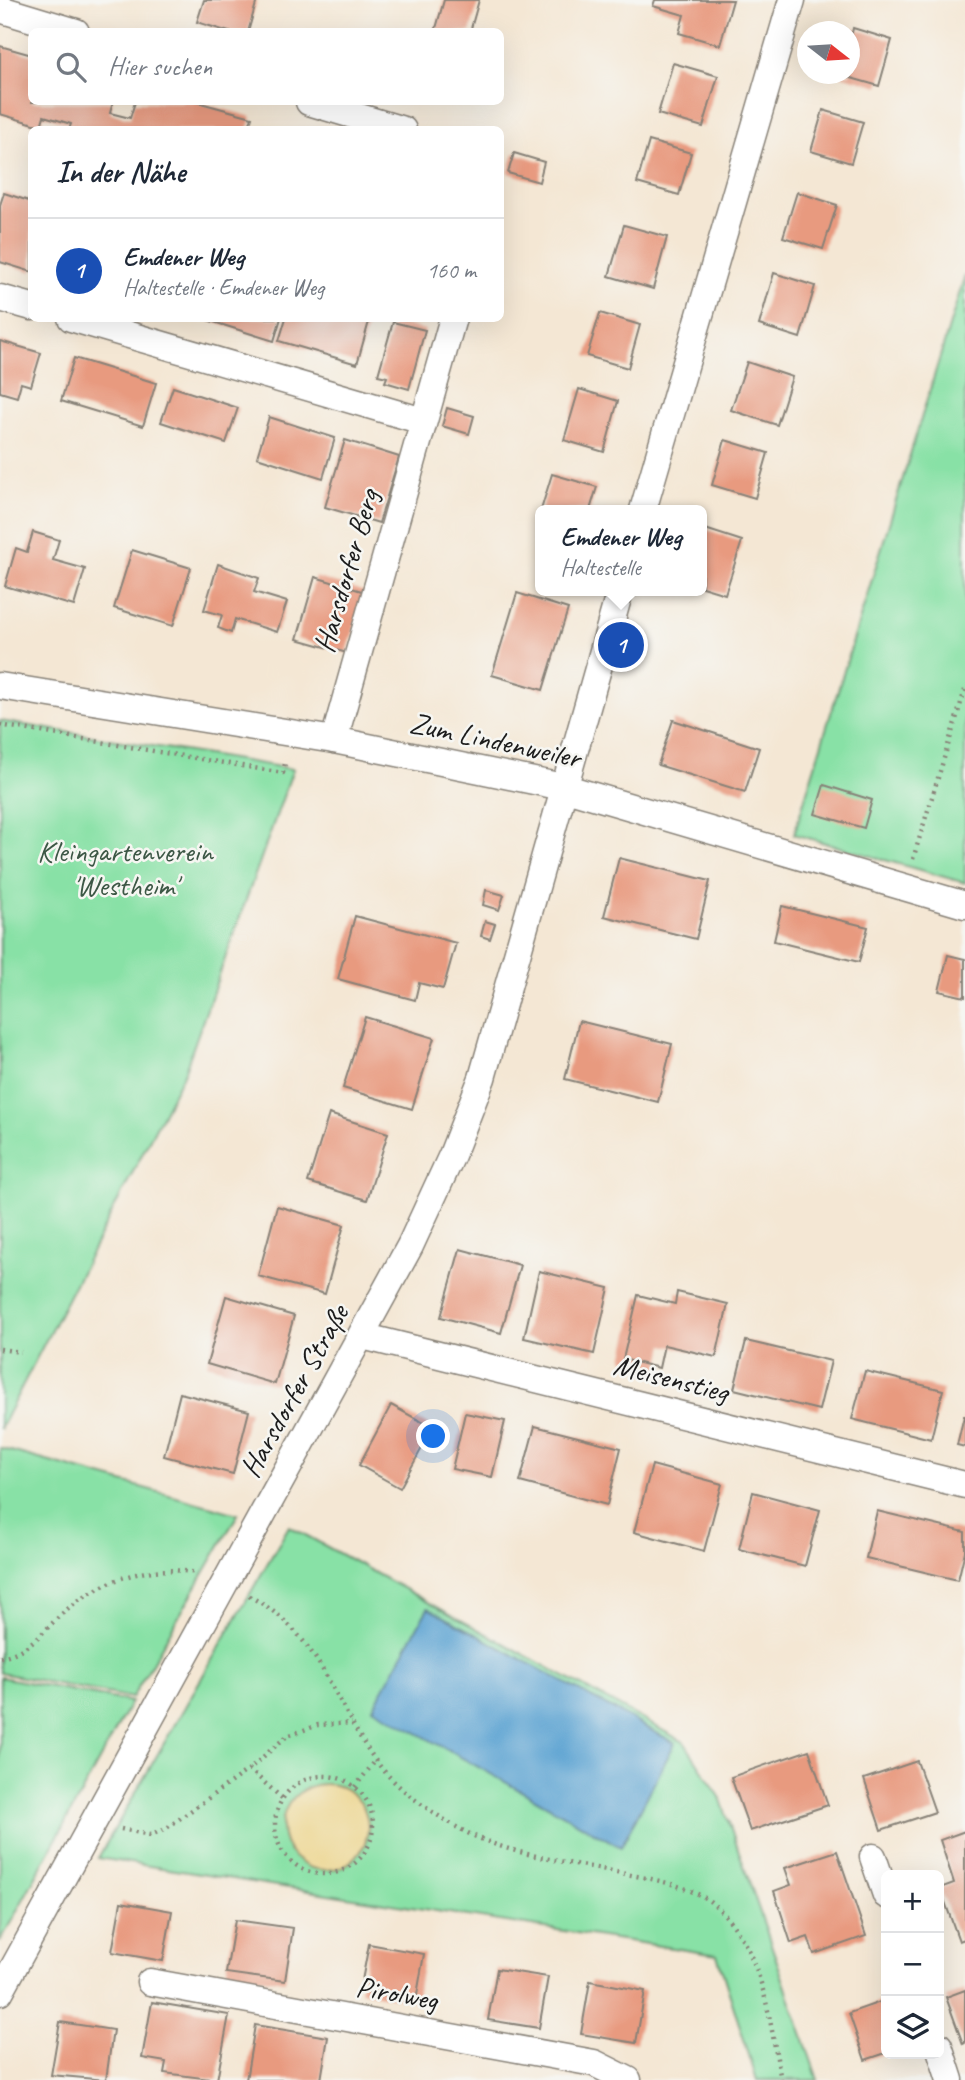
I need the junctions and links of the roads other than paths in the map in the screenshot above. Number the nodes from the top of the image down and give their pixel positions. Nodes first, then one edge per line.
1 (792, 0) edge
2 (0, 9) edge
3 (63, 28) edge
4 (319, 105) edge
5 (390, 126) edge
6 (0, 298) edge
7 (28, 306) edge
8 (85, 322) edge
9 (452, 322) edge
10 (423, 421) junction
11 (644, 505) edge
12 (619, 596) edge
13 (0, 686) edge
14 (334, 740) junction
15 (563, 787) junction
16 (965, 905) edge
17 (362, 1336) junction
18 (965, 1485) edge
19 (873, 1857) dead end
20 (881, 1880) edge
21 (150, 1982) dead end
22 (0, 1992) edge
23 (943, 2059) edge
24 (628, 2080) edge
25 (950, 2080) edge

1 - 11 street
2 - 3 street
4 - 5 street
6 - 7 street
8 - 10 street
9 - 10 street, Harsdorfer Berg
10 - 14 street, Harsdorfer Berg
12 - 15 street, Harsdorfer Straße
13 - 14 street, Zum Lindenweiler
14 - 15 street, Zum Lindenweiler
15 - 16 street, Zum Lindenweiler
15 - 17 street, Harsdorfer Straße
17 - 18 street, Meisenstieg
17 - 22 street, Harsdorfer Straße
19 - 20 street
21 - 24 street, Pirolweg
23 - 25 street

